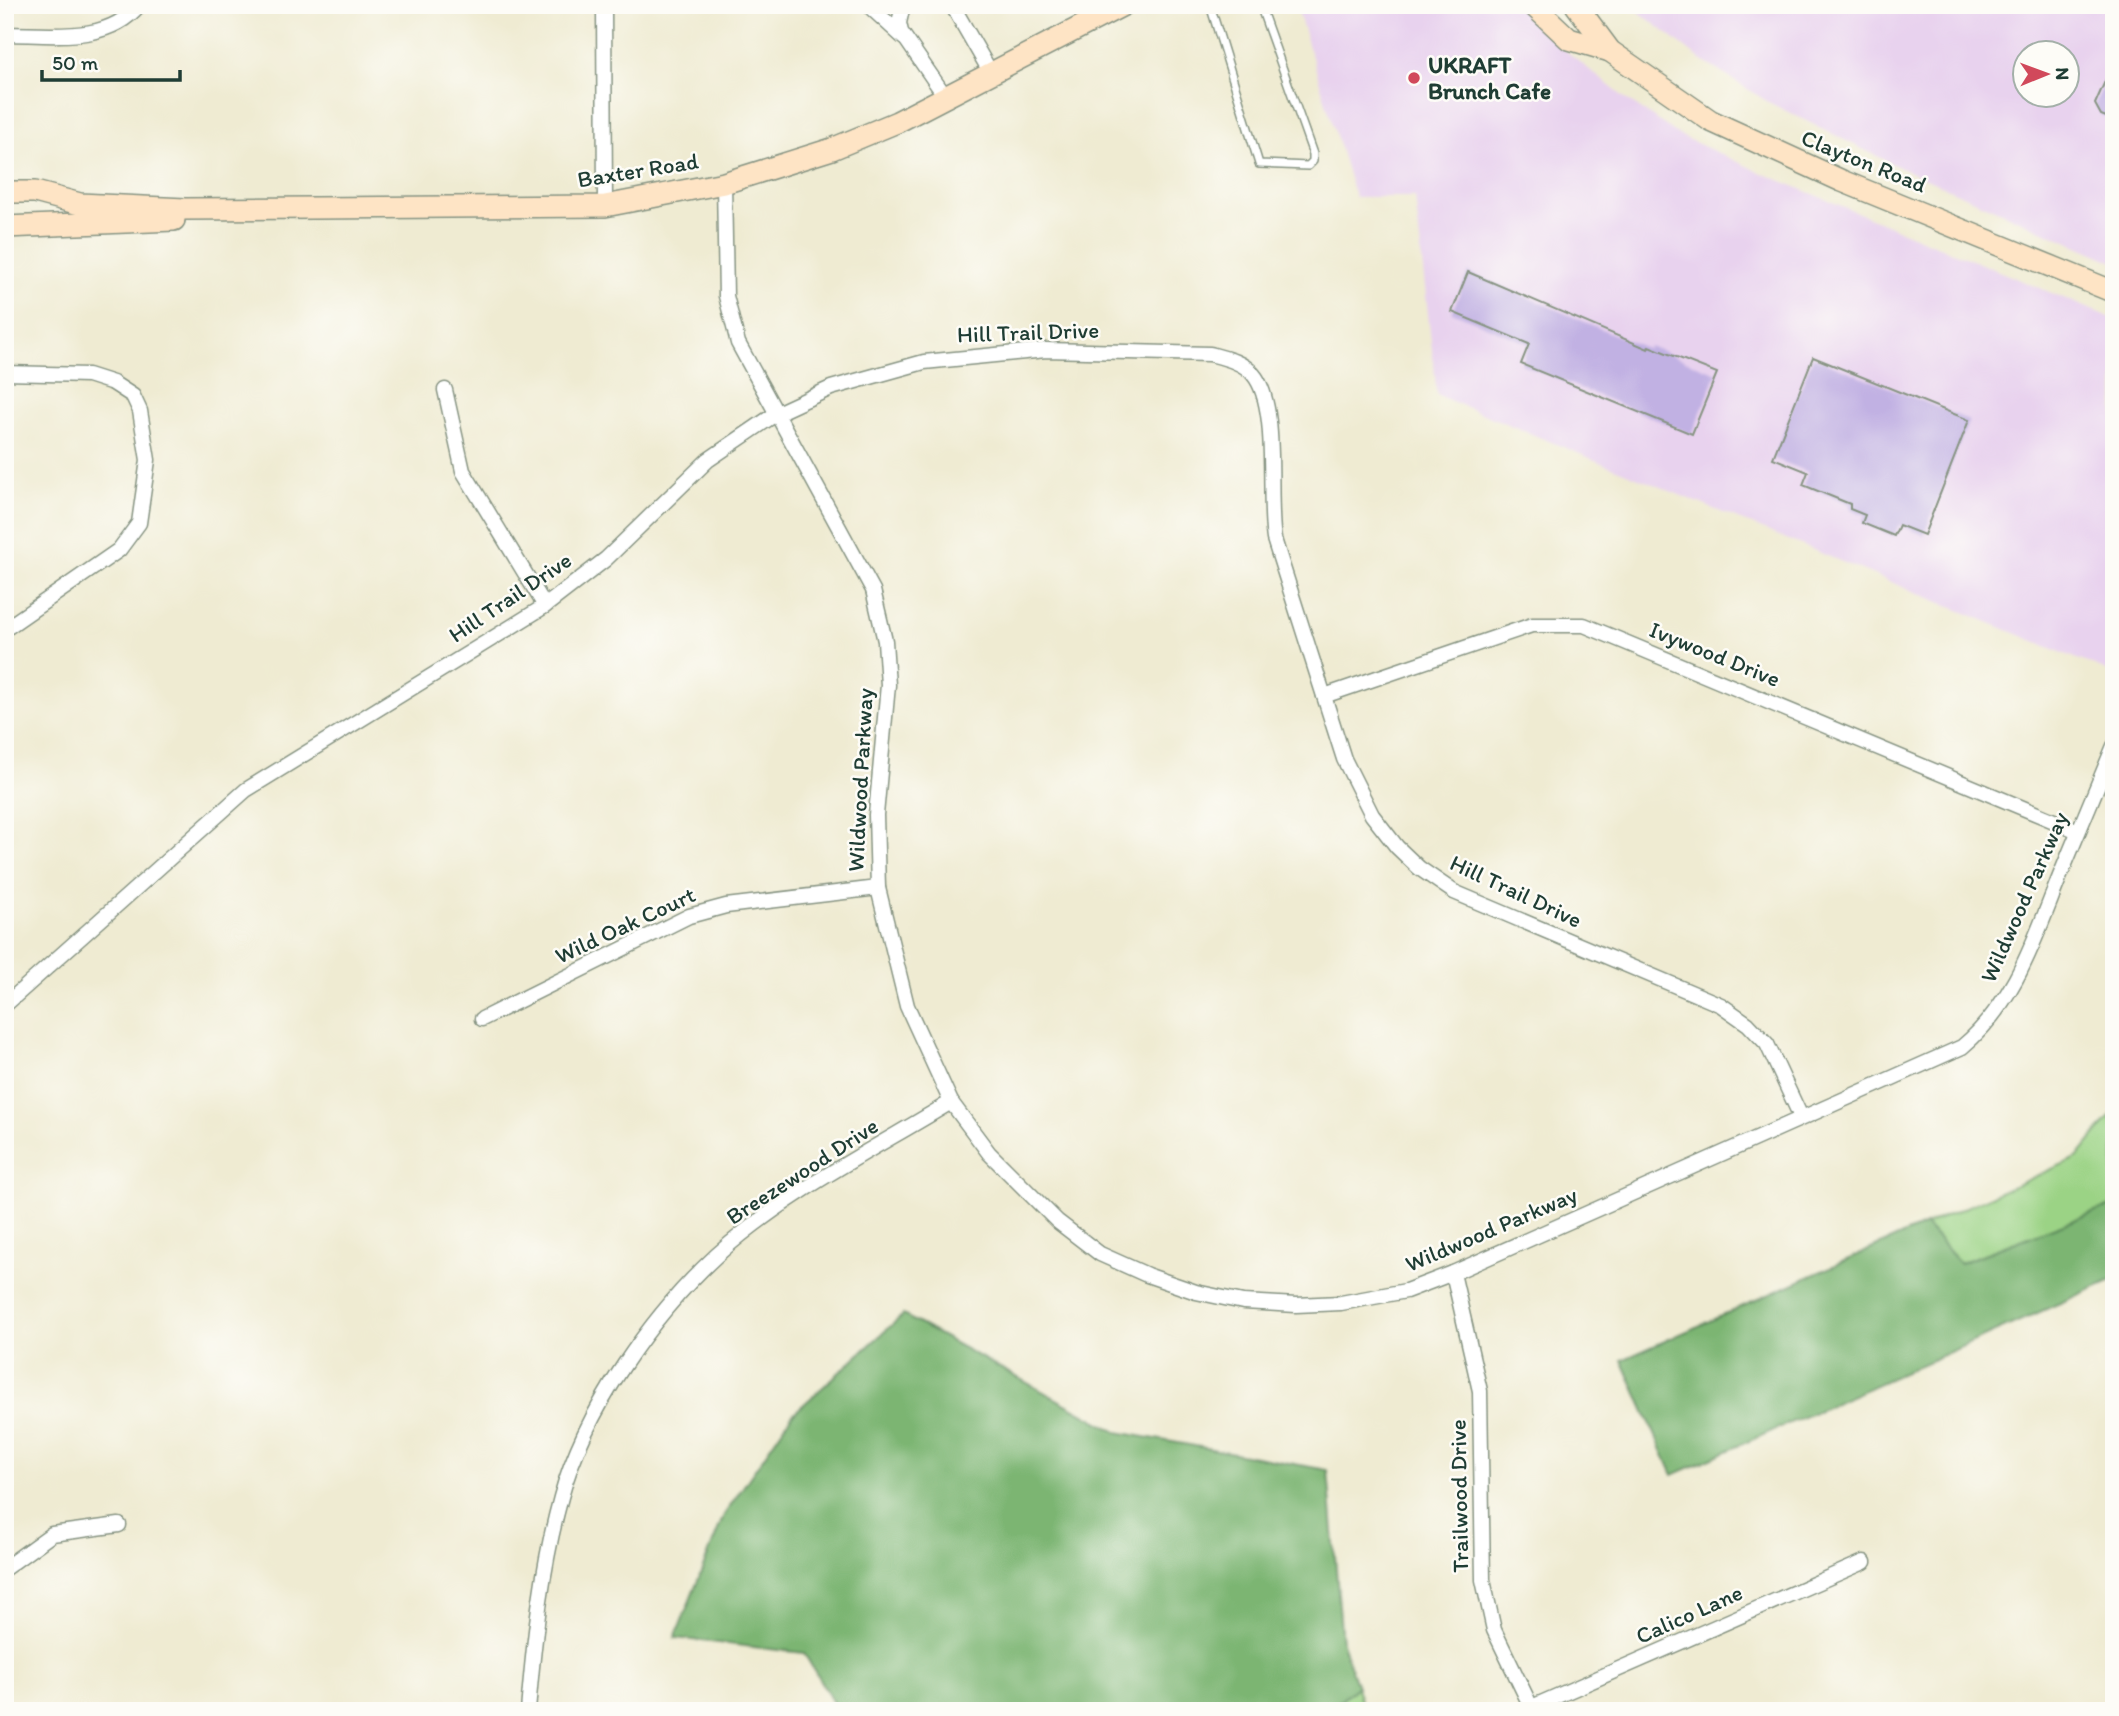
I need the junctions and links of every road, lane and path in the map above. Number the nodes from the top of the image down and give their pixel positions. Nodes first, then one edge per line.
1 (139, 5) edge
2 (604, 5) edge
3 (867, 5) edge
4 (903, 5) edge
5 (952, 5) edge
6 (1221, 5) edge
7 (1260, 5) edge
8 (1534, 5) edge
9 (1576, 5) edge
10 (1120, 6) edge
11 (1211, 7) edge
12 (5, 34) edge
13 (905, 39) junction
14 (1609, 51) junction
15 (992, 73) junction
16 (945, 96) junction
17 (724, 183) junction
18 (5, 192) edge
19 (80, 204) junction
20 (606, 206) junction
21 (185, 209) junction
22 (5, 214) edge
23 (5, 227) edge
24 (2114, 292) edge
25 (5, 373) edge
26 (445, 390) dead end
27 (778, 413) junction
28 (545, 606) junction
29 (5, 629) edge
30 (1324, 696) junction
31 (2114, 746) edge
32 (2078, 831) junction
33 (878, 888) junction
34 (5, 1004) edge
35 (482, 1019) dead end
36 (951, 1102) junction
37 (1801, 1117) junction
38 (1453, 1273) junction
39 (119, 1525) dead end
40 (1864, 1562) dead end
41 (5, 1568) edge
42 (1532, 1709) edge
43 (528, 1711) edge

1 - 12 street
2 - 20 street
3 - 13 street
4 - 13 street
5 - 15 street
6 - 11 lane
7 - 11 lane
8 - 14 main road, Clayton Road
9 - 14 main road, Clayton Road
10 - 15 main road, Baxter Road
13 - 16 street
14 - 24 main road, Clayton Road
15 - 16 main road, Baxter Road
16 - 17 main road, Baxter Road
17 - 20 main road, Baxter Road
17 - 27 street, Wildwood Parkway
18 - 19 main road, Baxter Road
19 - 21 main road, Baxter Road
19 - 22 main road, Baxter Road
20 - 21 main road, Baxter Road
21 - 23 main road
25 - 29 street
26 - 28 street
27 - 28 street, Hill Trail Drive
27 - 30 street, Hill Trail Drive
27 - 33 street, Wildwood Parkway
28 - 34 street, Hill Trail Drive
30 - 32 street, Ivywood Drive
30 - 37 street, Hill Trail Drive
31 - 32 street, Wildwood Parkway
32 - 37 street, Wildwood Parkway
33 - 35 street, Wild Oak Court
33 - 36 street, Wildwood Parkway
36 - 38 street, Wildwood Parkway
36 - 43 street, Breezewood Drive
37 - 38 street, Wildwood Parkway
38 - 42 street, Trailwood Drive
39 - 41 street
40 - 42 street, Calico Lane

